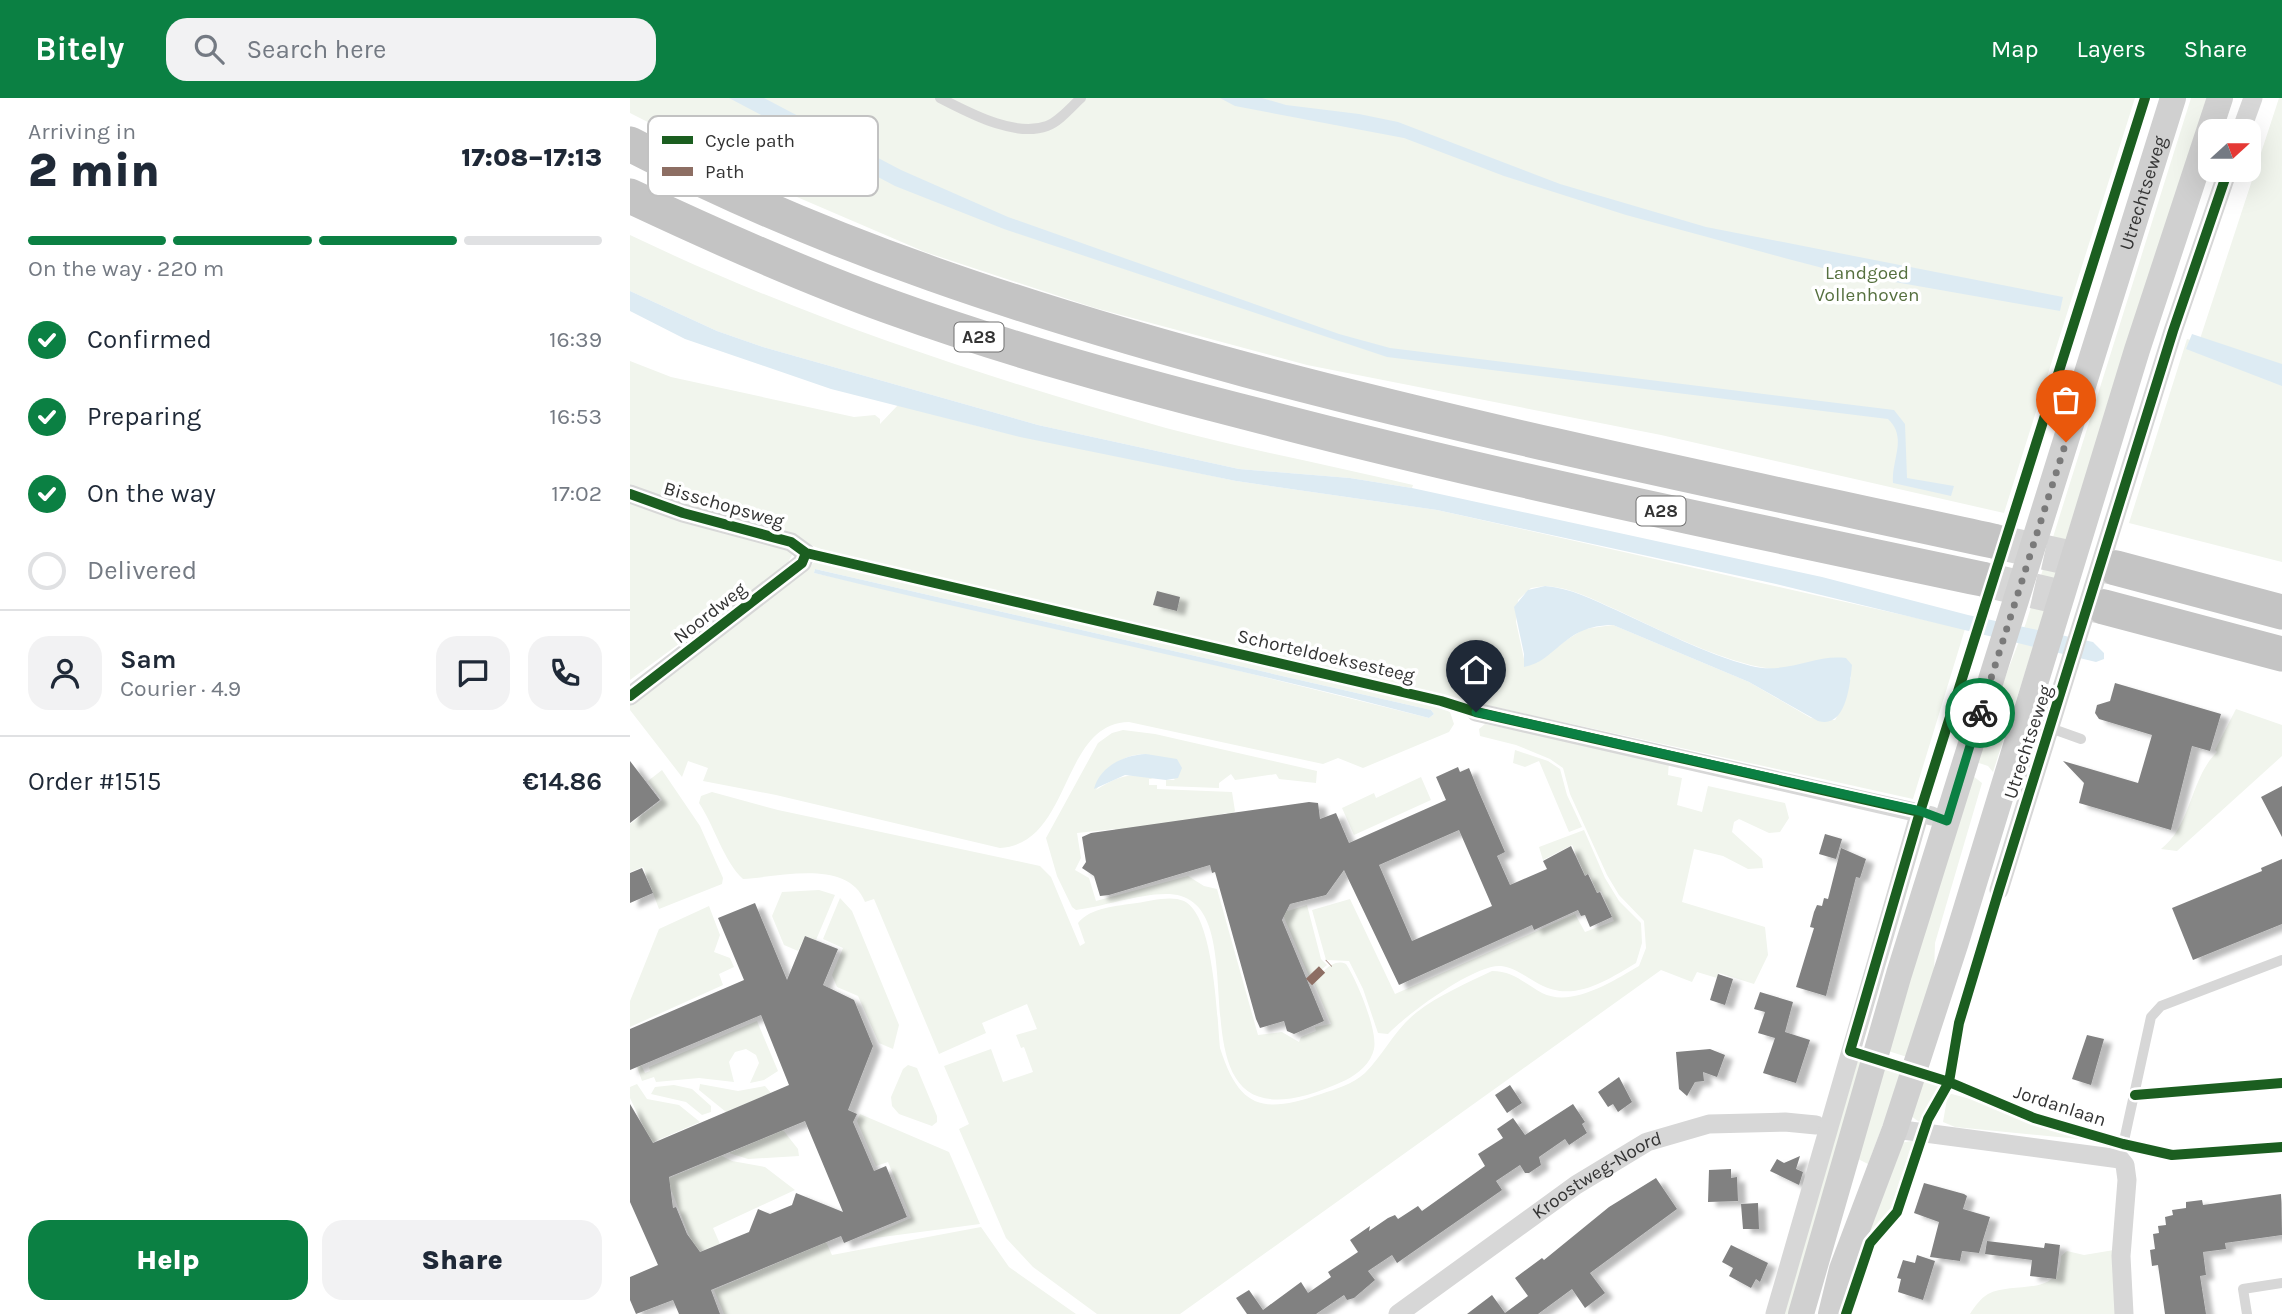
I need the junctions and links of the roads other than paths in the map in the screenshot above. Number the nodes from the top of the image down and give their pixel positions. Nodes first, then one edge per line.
1 (940, 98) edge
2 (1081, 98) edge
3 (2173, 98) edge
4 (2220, 98) edge
5 (2253, 98) edge
6 (2245, 119) edge
7 (630, 144) edge
8 (648, 153) edge
9 (2224, 182) edge
10 (739, 196) edge
11 (630, 197) edge
12 (630, 494) edge
13 (1993, 541) tunnel mouth
14 (806, 553) joint
15 (2116, 568) tunnel mouth
16 (1982, 579) tunnel mouth
17 (2104, 607) tunnel mouth
18 (2282, 612) edge
19 (2282, 654) edge
20 (630, 696) edge
21 (1476, 712) dead end
22 (2024, 719) junction
23 (2050, 729) junction
24 (2081, 739) dead end
25 (1962, 768) junction
26 (2004, 785) junction
27 (1920, 811) junction
28 (1947, 821) junction
29 (1999, 890) dead end
30 (2282, 960) edge
31 (1816, 1125) dead end
32 (1895, 1129) junction
33 (2122, 1162) junction
34 (1843, 1165) junction
35 (1878, 1176) junction
36 (2282, 1283) edge
37 (1398, 1314) edge
38 (1775, 1314) edge
39 (1801, 1314) edge
40 (1831, 1314) edge
41 (2123, 1314) edge
42 (2247, 1314) edge

1 - 2 lane
3 - 25 main road, Utrechtseweg
4 - 22 main road, Utrechtseweg
5 - 6 street
7 - 8 highway, A28
9 - 23 street, Utrechtseweg
10 - 13 highway, A28
11 - 16 highway, A28
12 - 14 street, Bisschopsweg
14 - 20 street, Noordweg
15 - 18 highway
17 - 19 highway
21 - 27 street
22 - 23 lane
22 - 26 main road, Utrechtseweg
23 - 24 lane
23 - 29 street, Utrechtseweg
25 - 26 main road, Utrechtseweg
25 - 28 main road, Utrechtseweg
26 - 32 main road, Utrechtseweg
27 - 28 street
27 - 38 street
28 - 34 main road, Utrechtseweg
30 - 33 lane
31 - 37 street, Kroostweg-Noord
32 - 33 street, Jordanlaan
32 - 35 main road, Utrechtseweg
33 - 41 street
34 - 35 main road
34 - 39 main road, Utrechtseweg
35 - 40 main road, Utrechtseweg
36 - 42 lane

